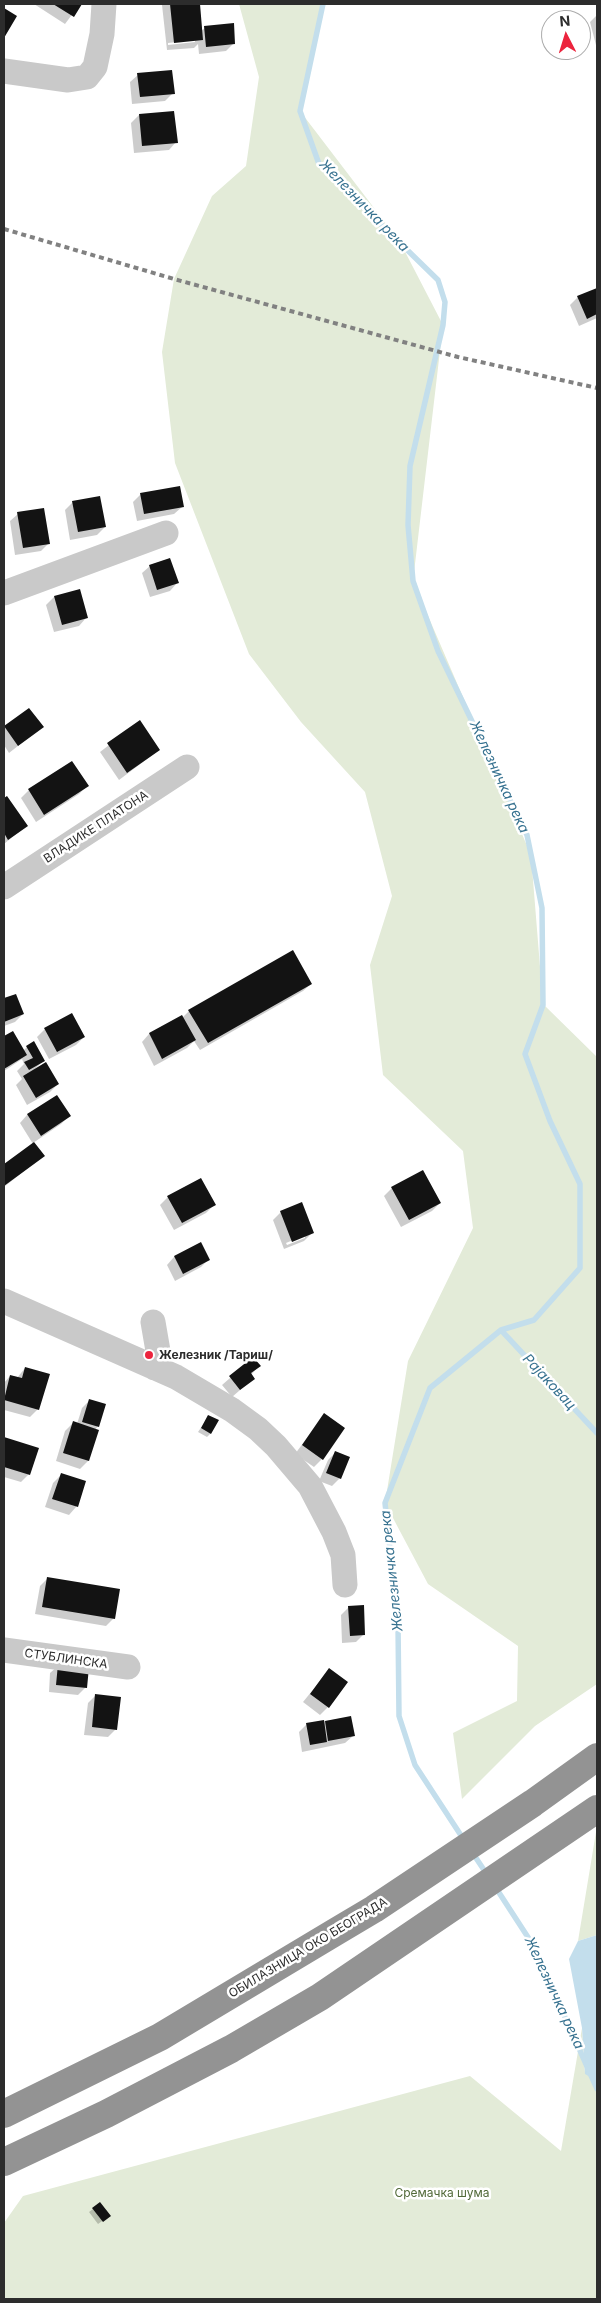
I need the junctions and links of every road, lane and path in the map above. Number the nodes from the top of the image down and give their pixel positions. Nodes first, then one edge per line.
1 (104, 4) edge
2 (4, 70) edge
3 (166, 533) dead end
4 (4, 593) edge
5 (187, 767) dead end
6 (4, 886) edge
7 (4, 1301) edge
8 (153, 1322) dead end
9 (155, 1368) junction
10 (345, 1585) dead end
11 (4, 1650) edge
12 (128, 1667) dead end
13 (597, 1757) edge
14 (597, 1809) edge
15 (4, 2114) edge
16 (4, 2162) edge

1 - 2 street
3 - 4 street
5 - 6 street, ВЛАДИКЕ ПЛАТОНА
7 - 9 street
8 - 9 street
9 - 10 street
11 - 12 street, СТУБЛИНСКА
13 - 15 highway, ОБИЛАЗНИЦА ОКО БЕОГРАДА
14 - 16 highway

